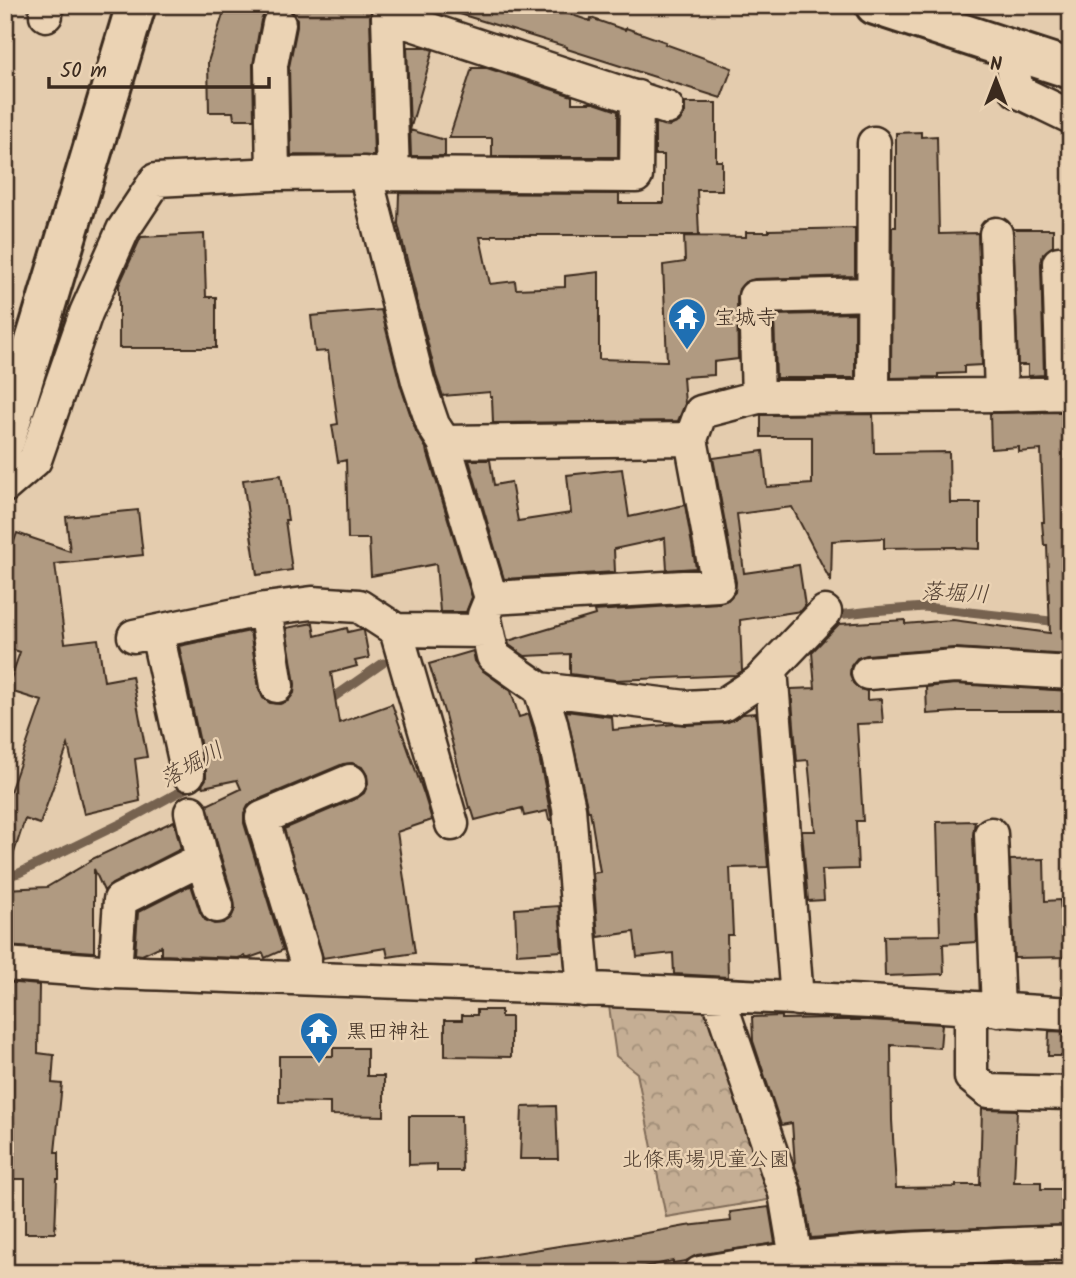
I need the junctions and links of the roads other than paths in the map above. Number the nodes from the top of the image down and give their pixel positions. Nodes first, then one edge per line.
1 (136, 5) edge
2 (875, 5) edge
3 (279, 24) dead end
4 (1010, 50) junction
5 (1071, 69) edge
6 (637, 97) junction
7 (667, 108) dead end
8 (1071, 117) edge
9 (874, 143) dead end
10 (273, 174) junction
11 (379, 174) junction
12 (996, 234) dead end
13 (1059, 263) dead end
14 (873, 294) junction
15 (1067, 393) edge
16 (873, 396) junction
17 (1000, 396) junction
18 (758, 397) junction
19 (691, 439) junction
20 (5, 441) edge
21 (444, 442) junction
22 (5, 486) edge
23 (491, 598) junction
24 (265, 609) junction
25 (825, 612) dead end
26 (396, 630) junction
27 (486, 631) junction
28 (771, 669) junction
29 (868, 673) dead end
30 (1071, 673) edge
31 (277, 686) dead end
32 (540, 689) junction
33 (188, 774) dead end
34 (350, 781) dead end
35 (191, 812) dead end
36 (452, 824) dead end
37 (991, 834) dead end
38 (202, 859) junction
39 (217, 906) dead end
40 (5, 964) edge
41 (115, 972) junction
42 (303, 978) junction
43 (584, 990) junction
44 (718, 996) junction
45 (797, 999) junction
46 (985, 1009) junction
47 (1071, 1014) edge
48 (1071, 1093) edge
49 (1071, 1243) edge
50 (796, 1265) edge
51 (702, 1273) edge

1 - 20 main road
2 - 4 main road
3 - 10 street
4 - 5 main road
4 - 8 street
6 - 7 street
6 - 11 street
6 - 11 street
9 - 14 street
10 - 11 street
10 - 22 street
11 - 21 street
12 - 17 street
13 - 15 street
14 - 16 street
14 - 18 street
15 - 17 street
16 - 17 street
16 - 18 street
18 - 19 street
19 - 21 street
19 - 23 street
21 - 23 street
23 - 27 street
24 - 26 street
24 - 31 street
24 - 33 street
25 - 28 street
26 - 27 street
26 - 36 street
27 - 32 street
28 - 32 street
28 - 45 street
29 - 30 street
32 - 43 street
34 - 42 street
35 - 38 street
37 - 46 street
38 - 39 street
38 - 41 street
40 - 41 street
41 - 42 street
42 - 43 street
43 - 44 street
44 - 45 street
44 - 50 street
45 - 46 street
46 - 47 street
46 - 48 street
49 - 50 street
50 - 51 street

